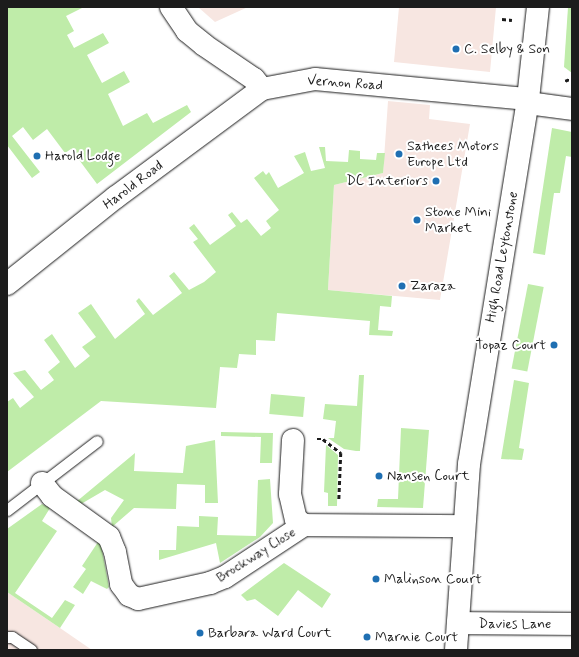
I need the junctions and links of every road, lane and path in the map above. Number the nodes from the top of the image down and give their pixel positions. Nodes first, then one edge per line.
1 (171, 7) edge
2 (538, 7) edge
3 (262, 89) junction
4 (528, 101) junction
5 (572, 109) edge
6 (7, 284) edge
7 (97, 440) dead end
8 (293, 441) joint
9 (42, 483) junction
10 (7, 510) edge
11 (304, 525) junction
12 (340, 525) junction
13 (463, 526) junction
14 (458, 624) junction
15 (572, 624) edge
16 (7, 637) edge
17 (31, 650) edge
18 (456, 650) edge

1 - 3 street
2 - 4 street, High Road Leytonstone
3 - 4 street, Vernon Road
3 - 6 street, Harold Road
4 - 5 street, Vernon Road
4 - 13 street, High Road Leytonstone
7 - 9 lane
8 - 11 street
8 - 12 path
9 - 10 lane
9 - 11 street, Brockway Close
11 - 12 street, Brockway Close
12 - 13 street, Brockway Close
13 - 14 street, High Road Leytonstone
14 - 15 street, Davies Lane
14 - 18 street, High Road Leytonstone
16 - 17 lane

